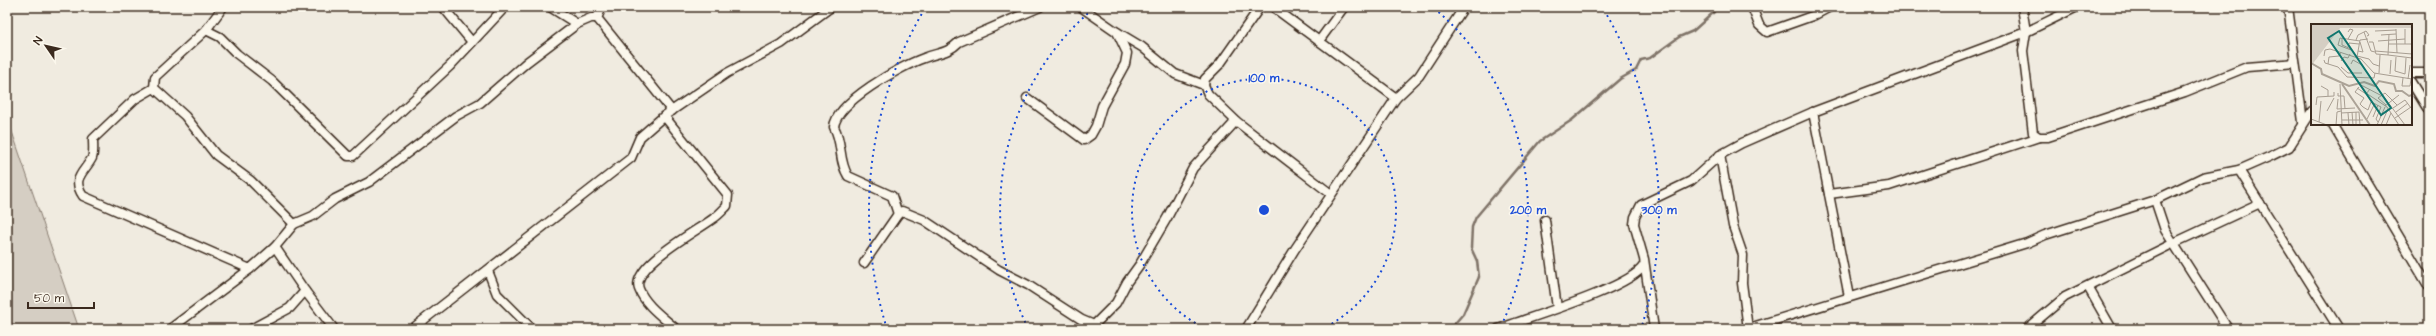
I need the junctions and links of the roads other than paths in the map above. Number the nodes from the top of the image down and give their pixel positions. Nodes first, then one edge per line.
1 (223, 7) edge
2 (443, 7) edge
3 (504, 7) edge
4 (550, 7) edge
5 (602, 7) edge
6 (831, 7) edge
7 (1040, 7) edge
8 (1081, 7) edge
9 (1260, 7) edge
10 (1273, 7) edge
11 (1344, 7) edge
12 (1464, 7) edge
13 (1752, 7) edge
14 (1830, 7) edge
15 (2022, 7) edge
16 (2077, 7) edge
17 (2288, 7) edge
18 (597, 18) junction
19 (577, 24) junction
20 (206, 30) junction
21 (1117, 32) junction
22 (2026, 32) junction
23 (1319, 41) junction
24 (472, 42) junction
25 (2295, 63) junction
26 (2412, 73) edge
27 (2429, 73) edge
28 (2412, 84) edge
29 (1204, 85) junction
30 (154, 88) junction
31 (1027, 98) dead end
32 (1396, 98) junction
33 (672, 111) junction
34 (2429, 111) edge
35 (1813, 112) junction
36 (2311, 112) edge
37 (664, 116) junction
38 (1236, 121) junction
39 (2303, 122) junction
40 (2333, 125) edge
41 (2039, 137) junction
42 (1720, 155) junction
43 (2238, 170) junction
44 (1331, 194) junction
45 (1829, 194) junction
46 (2155, 200) junction
47 (2260, 203) junction
48 (898, 214) junction
49 (1545, 220) dead end
50 (294, 224) junction
51 (2174, 243) junction
52 (275, 247) junction
53 (864, 263) dead end
54 (1644, 265) junction
55 (250, 269) junction
56 (488, 271) junction
57 (2088, 287) junction
58 (2429, 287) edge
59 (305, 291) junction
60 (1849, 298) junction
61 (1557, 308) junction
62 (1092, 327) edge
63 (170, 329) edge
64 (251, 329) edge
65 (334, 329) edge
66 (412, 329) edge
67 (532, 329) edge
68 (676, 329) edge
69 (1246, 329) edge
70 (1498, 329) edge
71 (1654, 329) edge
72 (1748, 329) edge
73 (2027, 329) edge
74 (2112, 329) edge
75 (2228, 329) edge
76 (2339, 329) edge

1 - 20 street
2 - 24 street
3 - 24 street
4 - 19 street
5 - 18 street
6 - 33 street
7 - 48 street
8 - 21 street
9 - 29 street
10 - 23 street
11 - 23 street
12 - 32 street
13 - 14 street
15 - 22 street
16 - 22 street
17 - 25 street
18 - 19 street
18 - 33 street
19 - 50 street
20 - 24 street
20 - 30 street
21 - 29 street
21 - 31 street
22 - 35 street
22 - 41 street
23 - 32 street
25 - 39 street
25 - 41 street
26 - 27 street
28 - 34 street
29 - 38 street
30 - 50 street
30 - 55 street
32 - 44 street
33 - 37 street
35 - 42 street
35 - 45 street
36 - 39 street
37 - 56 street
37 - 68 street
38 - 44 street
38 - 62 street
39 - 43 street
40 - 58 street
41 - 45 street
42 - 54 street
42 - 72 street
43 - 46 street
43 - 47 street
44 - 69 street
45 - 60 street
46 - 51 street
46 - 60 street
47 - 51 street
47 - 76 street
48 - 53 street
48 - 62 street
49 - 61 street
50 - 52 street
51 - 57 street
51 - 75 street
52 - 55 street
52 - 59 street
54 - 61 street
54 - 71 street
55 - 63 street
56 - 66 street
56 - 67 street
57 - 73 street
57 - 74 street
59 - 64 street
59 - 65 street
60 - 72 street
61 - 70 street

